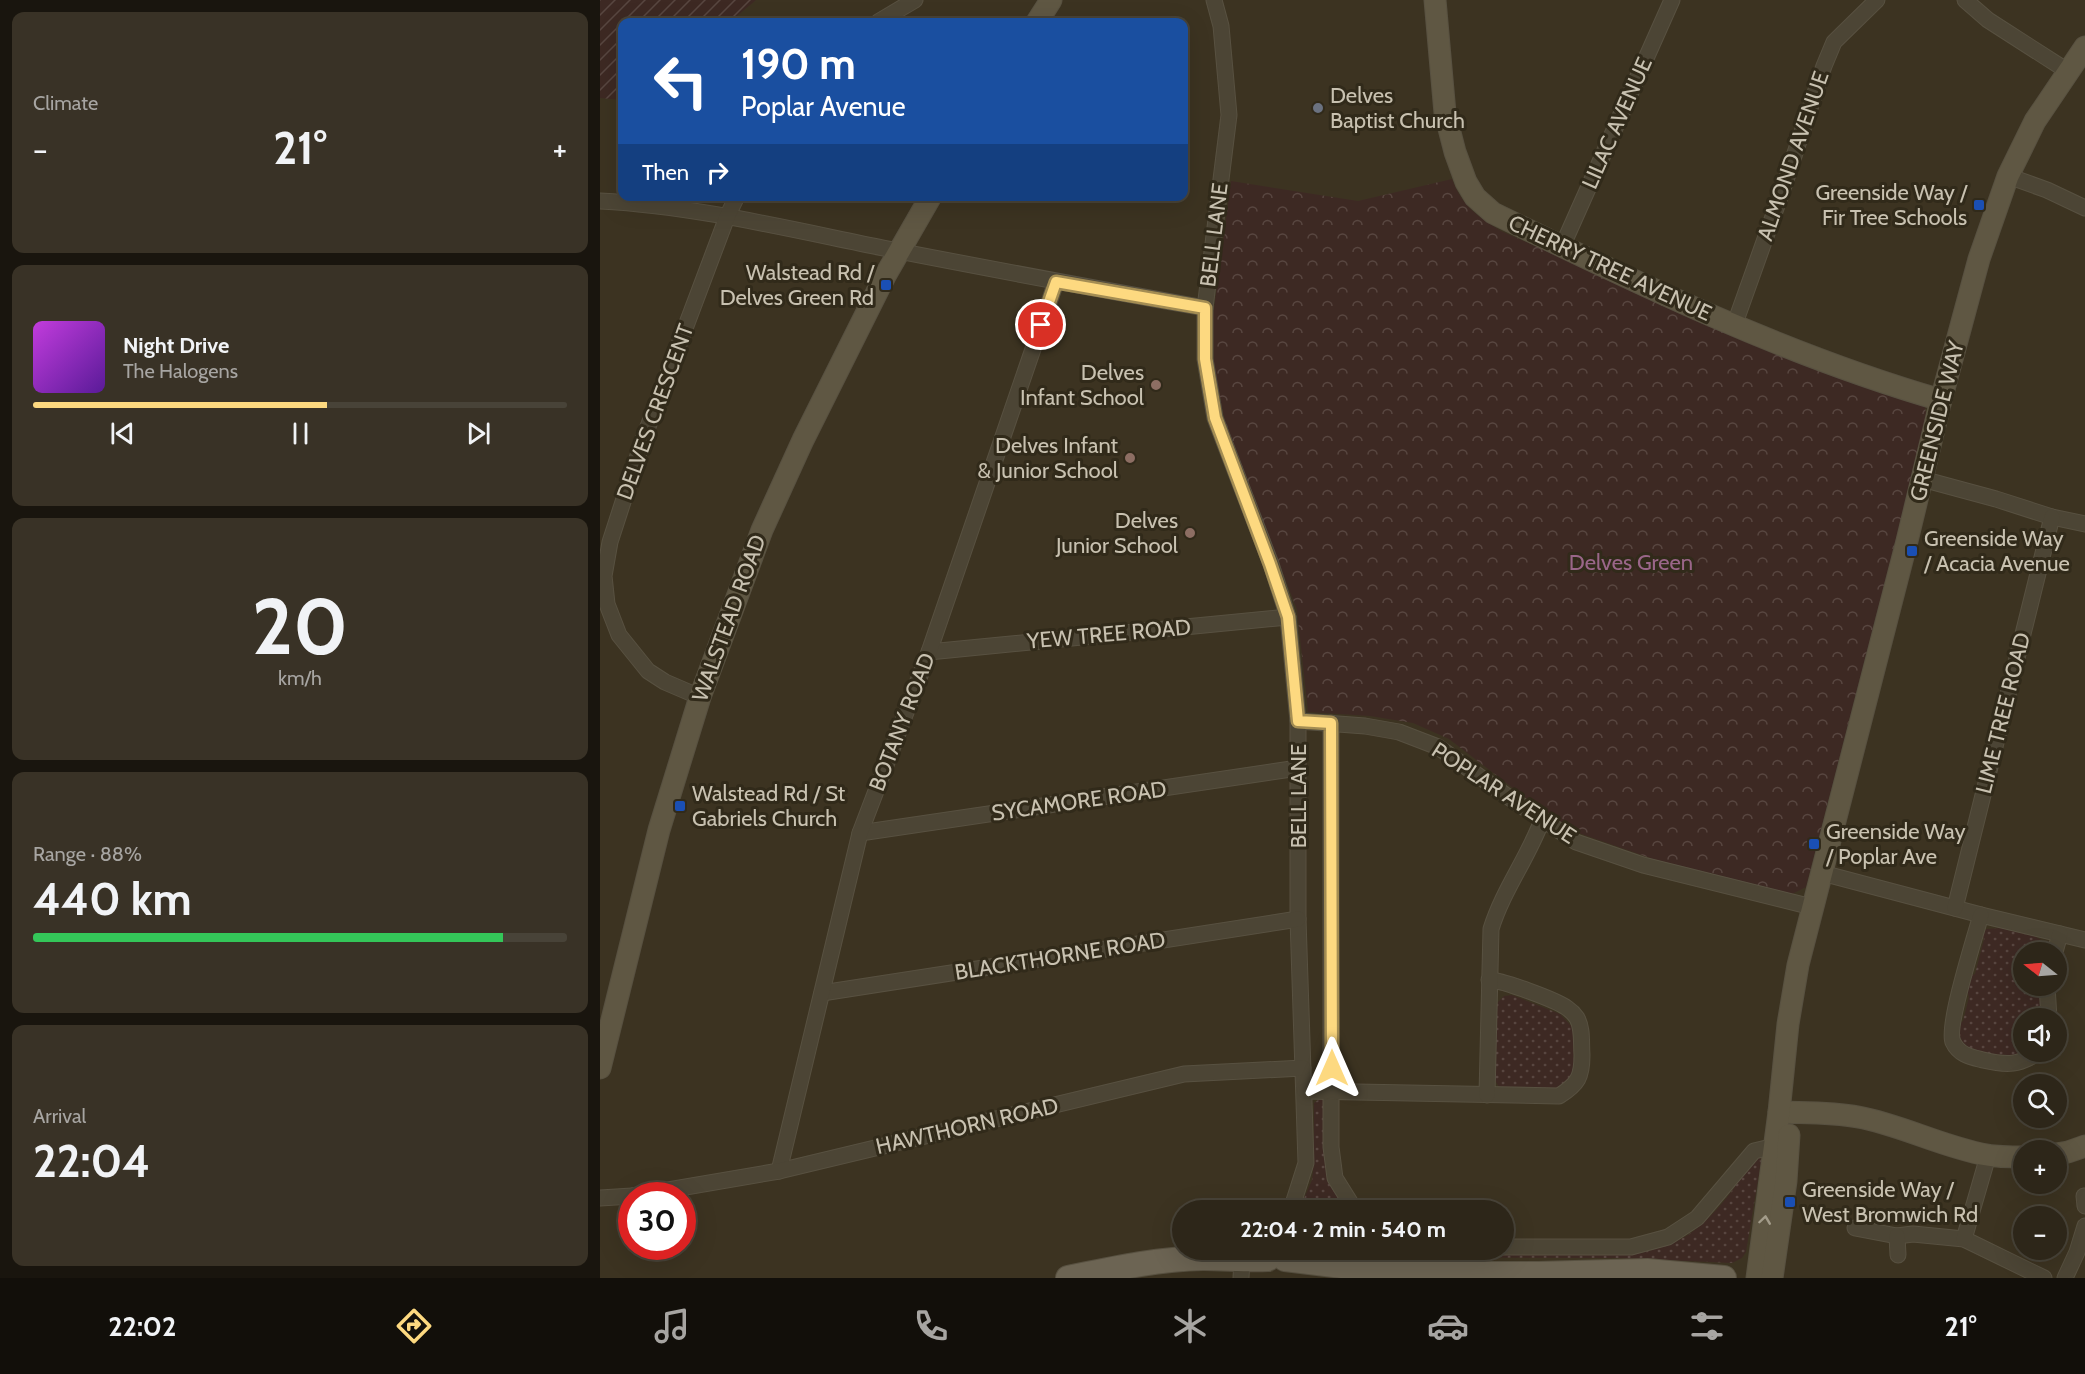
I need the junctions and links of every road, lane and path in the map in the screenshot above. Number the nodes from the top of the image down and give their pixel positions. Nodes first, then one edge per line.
1 (915, 0) edge
2 (1051, 0) edge
3 (1214, 0) edge
4 (1435, 0) edge
5 (1671, 0) edge
6 (1877, 0) edge
7 (1965, 0) edge
8 (885, 18) edge
9 (1040, 18) edge
10 (2085, 47) edge
11 (2069, 72) junction
12 (2008, 176) junction
13 (600, 201) edge
14 (734, 201) edge
15 (928, 201) edge
16 (2085, 208) edge
17 (727, 216) junction
18 (1562, 247) junction
19 (898, 251) junction
20 (1056, 282) junction
21 (1205, 308) junction
22 (1734, 326) junction
23 (1941, 400) junction
24 (1922, 479) junction
25 (2052, 517) junction
26 (2085, 524) edge
27 (1288, 617) junction
28 (929, 652) junction
29 (700, 697) junction
30 (1298, 721) junction
31 (1331, 723) junction
32 (1298, 768) junction
33 (1542, 820) junction
34 (860, 833) junction
35 (1822, 873) junction
36 (1812, 907) junction
37 (1955, 908) junction
38 (1981, 915) junction
39 (1298, 919) junction
40 (2060, 934) junction
41 (2084, 938) edge
42 (2058, 942) edge
43 (1489, 980) junction
44 (822, 993) junction
45 (2024, 1062) edge
46 (600, 1068) edge
47 (1303, 1068) junction
48 (1305, 1091) junction
49 (1332, 1091) junction
50 (1487, 1095) junction
51 (1785, 1112) junction
52 (1775, 1146) junction
53 (2085, 1146) edge
54 (2067, 1152) edge
55 (1988, 1155) junction
56 (2013, 1156) edge
57 (778, 1171) junction
58 (696, 1185) edge
59 (2084, 1196) edge
60 (618, 1197) edge
61 (600, 1198) edge
62 (1294, 1200) edge
63 (1349, 1200) edge
64 (2085, 1206) edge
65 (2085, 1226) edge
66 (1855, 1228) dead end
67 (1897, 1236) junction
68 (1964, 1239) junction
69 (1514, 1246) edge
70 (1898, 1255) dead end
71 (1263, 1260) edge
72 (1316, 1260) edge
73 (1241, 1269) edge
74 (1548, 1276) edge
75 (1068, 1278) edge
76 (1724, 1278) edge
77 (1757, 1278) edge
78 (1772, 1278) edge
79 (2044, 1278) edge
80 (2065, 1278) edge

1 - 8 street
2 - 9 street
3 - 21 street, BELL LANE
4 - 18 street, CHERRY TREE AVENUE
5 - 18 street, LILAC AVENUE
6 - 22 street, ALMOND AVENUE
7 - 11 street
10 - 11 street, GREENSIDE WAY
11 - 12 street, GREENSIDE WAY
12 - 16 street
12 - 23 street, GREENSIDE WAY
13 - 17 street
14 - 17 street, DELVES CRESCENT
15 - 19 street, WALSTEAD ROAD
17 - 19 street
17 - 29 street, DELVES CRESCENT
18 - 22 street, CHERRY TREE AVENUE
19 - 20 street
19 - 29 street, WALSTEAD ROAD
20 - 21 street
20 - 28 street, BOTANY ROAD
21 - 27 street, BELL LANE
22 - 23 street, CHERRY TREE AVENUE
23 - 24 street, GREENSIDE WAY
24 - 25 street
24 - 35 street, GREENSIDE WAY
25 - 26 street
25 - 37 street, LIME TREE ROAD
27 - 28 street, YEW TREE ROAD
27 - 30 street, BELL LANE
28 - 34 street, BOTANY ROAD
29 - 46 street, WALSTEAD ROAD
30 - 31 street, POPLAR AVENUE
30 - 32 street, BELL LANE
31 - 33 street, POPLAR AVENUE
31 - 49 street, BELL LANE
32 - 34 street, SYCAMORE ROAD
32 - 39 street, BELL LANE
33 - 36 street, POPLAR AVENUE
33 - 43 street
34 - 44 street, BOTANY ROAD
35 - 36 street, GREENSIDE WAY
35 - 37 street
36 - 51 street, GREENSIDE WAY
37 - 38 street
38 - 40 street
38 - 45 street
39 - 44 street, BLACKTHORNE ROAD
39 - 47 street, BELL LANE
40 - 41 street
40 - 42 street
43 - 50 street
43 - 50 street
44 - 57 street, BOTANY ROAD
47 - 48 street, BELL LANE
47 - 57 street, HAWTHORN ROAD
48 - 49 street
48 - 62 street, BELL LANE
49 - 50 street
49 - 63 street, BELL LANE
51 - 52 street, GREENSIDE WAY
51 - 55 street
51 - 78 street, GREENSIDE WAY
52 - 69 street
77 -> 52 street, GREENSIDE WAY
53 - 54 street
55 - 56 street
55 - 68 street
57 - 58 street, HAWTHORN ROAD
59 - 64 street
60 - 61 street, HAWTHORN ROAD
65 - 80 street
66 - 67 street
67 - 68 street
67 - 70 street
68 - 79 street
71 - 73 main road
72 - 74 main road
73 - 75 main road
74 - 76 main road

